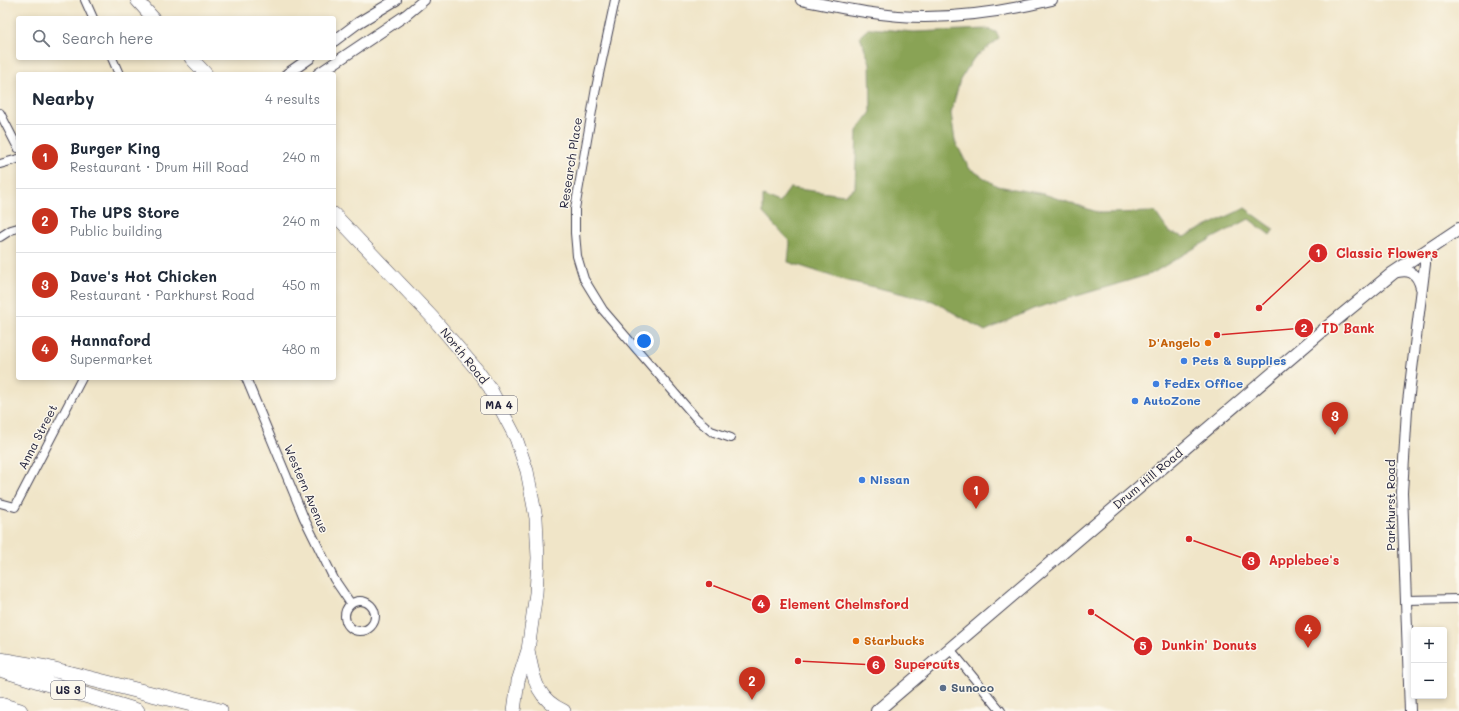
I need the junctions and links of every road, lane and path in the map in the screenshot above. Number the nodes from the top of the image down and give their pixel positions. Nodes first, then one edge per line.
1 (85, 0) edge
2 (137, 0) edge
3 (396, 0) edge
4 (424, 0) edge
5 (615, 0) edge
6 (801, 0) edge
7 (1052, 0) edge
8 (92, 16) edge
9 (151, 16) edge
10 (336, 39) edge
11 (113, 60) edge
12 (193, 60) edge
13 (307, 60) edge
14 (118, 72) edge
15 (204, 72) edge
16 (290, 72) edge
17 (321, 72) edge
18 (0, 112) edge
19 (16, 144) edge
20 (16, 160) edge
21 (0, 164) edge
22 (336, 216) edge
23 (16, 229) edge
24 (1459, 229) edge
25 (0, 237) edge
26 (1422, 253) junction
27 (1393, 273) junction
28 (1421, 299) junction
29 (81, 380) edge
30 (247, 380) edge
31 (731, 438) dead end
32 (0, 503) edge
33 (1459, 599) edge
34 (1406, 600) junction
35 (352, 604) dead end
36 (950, 649) junction
37 (528, 650) junction
38 (0, 660) edge
39 (0, 669) edge
40 (0, 705) edge
41 (20, 711) edge
42 (137, 711) edge
43 (220, 711) edge
44 (514, 711) edge
45 (564, 711) edge
46 (877, 711) edge
47 (1001, 711) edge
48 (1410, 711) edge

1 - 8 street
2 - 9 main road
3 - 10 street
4 - 17 street
5 - 31 street, Research Place
6 - 7 street
11 - 14 street
12 - 15 main road
13 - 16 street
18 - 19 street
20 - 21 street
22 - 37 main road, North Road / MA 4
23 - 25 street
24 - 26 main road, Drum Hill Road
26 - 27 main road, Drum Hill Road
26 - 28 street, Parkhurst Road
27 - 28 street, Parkhurst Road
27 - 36 main road, Drum Hill Road
28 - 34 street, Parkhurst Road
29 - 32 street, Anna Street
30 - 35 street, Western Avenue
33 - 34 street
34 - 48 street, Parkhurst Road
36 - 46 main road, Drum Hill Road
36 - 47 street
37 - 44 main road, North Road / MA 4
37 - 45 main road, North Road / MA 4
38 - 43 highway
39 - 42 highway, US 3
40 - 41 highway

